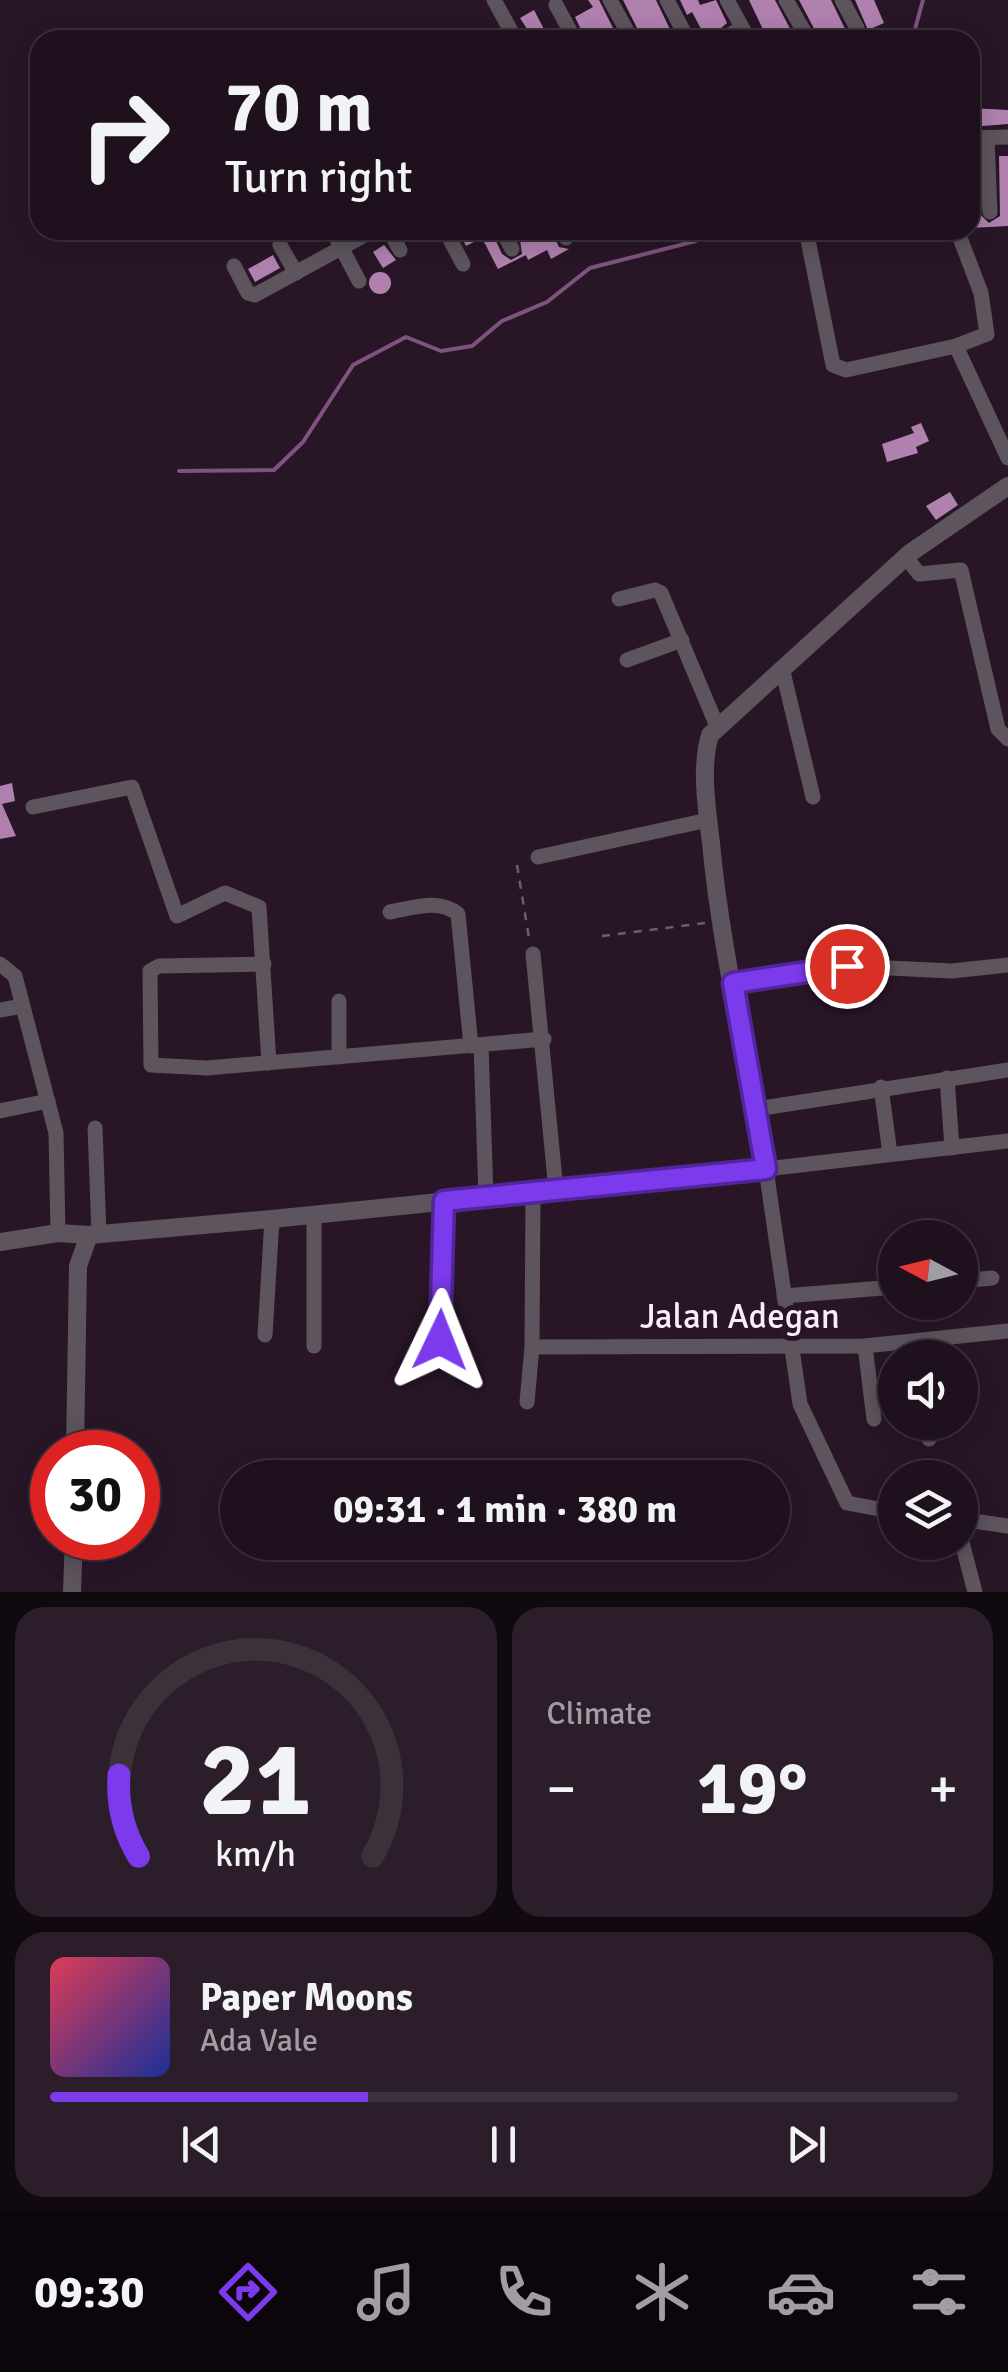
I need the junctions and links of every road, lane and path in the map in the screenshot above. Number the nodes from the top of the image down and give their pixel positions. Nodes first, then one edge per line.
1 (494, 0) edge
2 (610, 0) edge
3 (666, 0) edge
4 (726, 0) edge
5 (786, 0) edge
6 (842, 0) edge
7 (556, 5) dead end
8 (857, 28) dead end
9 (510, 30) edge
10 (570, 30) edge
11 (626, 30) edge
12 (682, 30) edge
13 (744, 30) edge
14 (803, 30) edge
15 (1008, 137) edge
16 (980, 139) edge
17 (980, 151) edge
18 (990, 212) dead end
19 (337, 240) edge
20 (356, 240) edge
21 (394, 240) edge
22 (450, 240) edge
23 (507, 240) edge
24 (808, 240) edge
25 (960, 240) edge
26 (280, 245) dead end
27 (341, 248) junction
28 (512, 249) dead end
29 (400, 250) dead end
30 (463, 264) dead end
31 (234, 266) dead end
32 (296, 273) junction
33 (359, 281) dead end
34 (956, 346) junction
35 (1008, 458) edge
36 (1008, 486) edge
37 (906, 557) junction
38 (619, 600) dead end
39 (682, 640) junction
40 (627, 660) dead end
41 (784, 678) junction
42 (717, 726) junction
43 (1003, 734) edge
44 (813, 797) dead end
45 (33, 807) dead end
46 (708, 820) junction
47 (538, 856) dead end
48 (518, 865) dead end
49 (390, 912) dead end
50 (718, 922) junction
51 (602, 936) dead end
52 (533, 954) joint
53 (0, 964) edge
54 (264, 964) junction
55 (1008, 965) edge
56 (733, 983) junction
57 (339, 1001) dead end
58 (22, 1006) junction
59 (0, 1010) edge
60 (544, 1040) junction
61 (476, 1045) junction
62 (339, 1058) junction
63 (270, 1063) junction
64 (1008, 1070) edge
65 (946, 1078) junction
66 (880, 1087) junction
67 (48, 1101) junction
68 (756, 1108) junction
69 (0, 1111) edge
70 (96, 1128) dead end
71 (1008, 1141) edge
72 (952, 1148) junction
73 (890, 1154) junction
74 (766, 1169) junction
75 (556, 1190) junction
76 (534, 1194) junction
77 (486, 1197) junction
78 (444, 1201) junction
79 (314, 1214) junction
80 (272, 1219) junction
81 (58, 1233) junction
82 (94, 1235) junction
83 (0, 1242) edge
84 (992, 1278) dead end
85 (978, 1279) edge
86 (878, 1288) edge
87 (784, 1296) junction
88 (1008, 1331) edge
89 (264, 1335) dead end
90 (440, 1340) dead end
91 (964, 1340) edge
92 (314, 1346) dead end
93 (532, 1346) junction
94 (865, 1346) junction
95 (878, 1347) edge
96 (790, 1348) junction
97 (527, 1402) dead end
98 (874, 1419) dead end
99 (74, 1430) edge
100 (878, 1509) edge
101 (978, 1522) edge
102 (1008, 1526) edge
103 (73, 1560) edge
104 (967, 1560) edge
105 (72, 1592) edge
106 (976, 1592) edge

1 - 9 street
2 - 11 street
3 - 12 street
4 - 13 street
5 - 14 street
6 - 8 street
7 - 10 street
15 - 16 street
17 - 18 street
19 - 27 street
20 - 27 street
21 - 29 street
22 - 30 street
23 - 28 street
24 - 34 street
25 - 34 street
26 - 32 street
27 - 32 street
27 - 33 street
31 - 32 street
34 - 35 street
36 - 37 street
37 - 41 street
37 - 43 street
38 - 39 street
39 - 40 street
39 - 42 street
41 - 42 street
41 - 44 street
42 - 46 street
45 - 54 street
46 - 47 street
46 - 50 street
48 - 52 path
49 - 61 street
50 - 51 path
50 - 56 street
52 - 60 street
53 - 58 street
54 - 63 street
54 - 63 street
55 - 56 street
56 - 68 street
57 - 62 street
58 - 59 street
58 - 67 street
60 - 61 street
60 - 75 street
61 - 62 street
61 - 77 street
62 - 63 street
64 - 65 street
65 - 66 street
65 - 72 street
66 - 68 street
66 - 73 street
67 - 69 street
67 - 81 street
68 - 74 street
70 - 82 street
71 - 72 street
72 - 73 street
73 - 74 street
74 - 75 street
74 - 87 street
75 - 76 street
76 - 77 street
76 - 93 street
77 - 78 street
78 - 79 street
78 - 90 street
79 - 80 street
79 - 92 street
80 - 82 street
80 - 89 street
81 - 82 street
81 - 83 street
82 - 99 street
84 - 85 street
86 - 87 street
87 - 96 street
88 - 91 street, Jalan Adegan
93 - 96 street, Jalan Adegan
93 - 97 street
94 - 95 street, Jalan Adegan
94 - 96 street, Jalan Adegan
94 - 98 street
96 - 100 street
101 - 102 street
103 - 105 street
104 - 106 street

